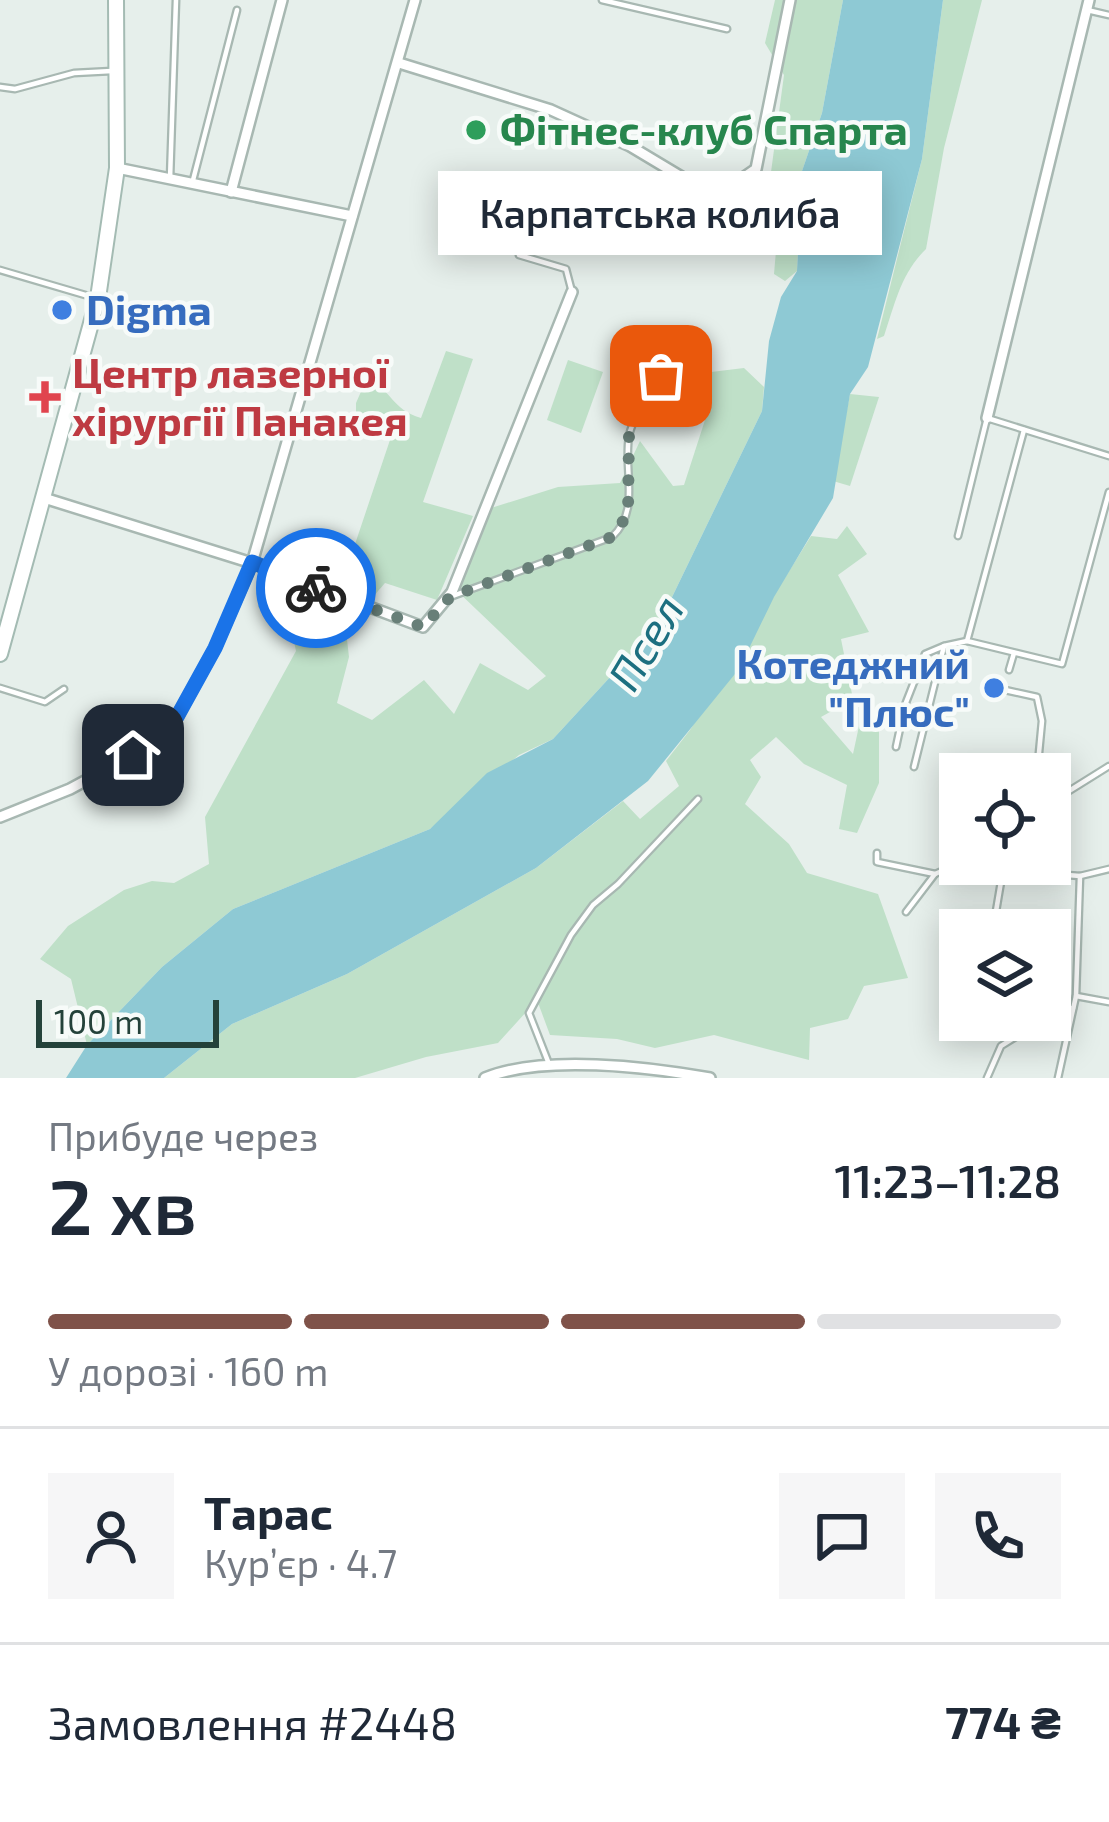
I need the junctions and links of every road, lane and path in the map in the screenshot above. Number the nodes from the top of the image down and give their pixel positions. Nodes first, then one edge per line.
1 (116, 0) edge
2 (176, 0) edge
3 (282, 0) edge
4 (415, 0) edge
5 (602, 0) edge
6 (790, 0) edge
7 (1088, 5) edge
8 (237, 10) dead end
9 (1109, 15) edge
10 (727, 29) dead end
11 (399, 63) junction
12 (116, 71) junction
13 (0, 87) edge
14 (117, 168) junction
15 (170, 179) junction
16 (191, 184) junction
17 (231, 192) junction
18 (352, 217) junction
19 (519, 255) dead end
20 (0, 269) edge
21 (572, 292) joint
22 (98, 298) junction
23 (661, 376) dead end
24 (987, 418) junction
25 (1024, 430) junction
26 (1109, 456) edge
27 (1109, 492) edge
28 (44, 498) junction
29 (958, 536) dead end
30 (252, 562) junction
31 (450, 597) junction
32 (967, 641) junction
33 (944, 646) junction
34 (1014, 652) junction
35 (0, 654) edge
36 (1009, 670) dead end
37 (0, 688) edge
38 (64, 689) dead end
39 (1005, 690) dead end
40 (896, 747) dead end
41 (1039, 753) edge
42 (1109, 766) edge
43 (914, 767) dead end
44 (1071, 789) edge
45 (698, 799) dead end
46 (0, 817) edge
47 (877, 853) dead end
48 (1109, 869) edge
49 (939, 872) edge
50 (934, 874) junction
51 (1071, 875) edge
52 (1080, 876) junction
53 (906, 911) dead end
54 (1076, 996) junction
55 (1109, 1002) edge
56 (1073, 1008) joint
57 (1009, 1041) edge
58 (550, 1066) junction
59 (605, 1073) edge
60 (484, 1078) edge
61 (710, 1078) edge
62 (987, 1078) edge
63 (1058, 1078) edge

1 - 12 main road
2 - 15 lane
3 - 17 street
4 - 11 street
5 - 10 lane
6 - 11 street
7 - 9 lane
7 - 24 street
8 - 16 lane
11 - 18 street
12 - 13 lane
12 - 14 main road
14 - 15 street
14 - 22 main road
15 - 16 street
16 - 17 street
17 - 18 street
18 - 30 street
19 - 21 lane
20 - 22 lane
21 - 31 street
22 - 28 main road
23 - 31 lane
24 - 25 lane
24 - 29 lane
25 - 26 lane
25 - 32 lane
27 - 34 lane
28 - 30 street
28 - 35 main road
30 - 31 street
30 - 46 street
32 - 33 lane
32 - 34 lane
33 - 40 lane
33 - 43 lane
34 - 36 lane
37 - 38 lane
39 - 41 lane
42 - 44 lane
45 - 58 lane
47 - 50 lane
48 - 52 lane
49 - 50 lane
50 - 53 lane
51 - 52 lane
52 - 54 lane
54 - 55 lane
54 - 56 lane
56 - 63 lane
57 - 62 lane
58 - 59 street
58 - 60 street
59 - 61 street

